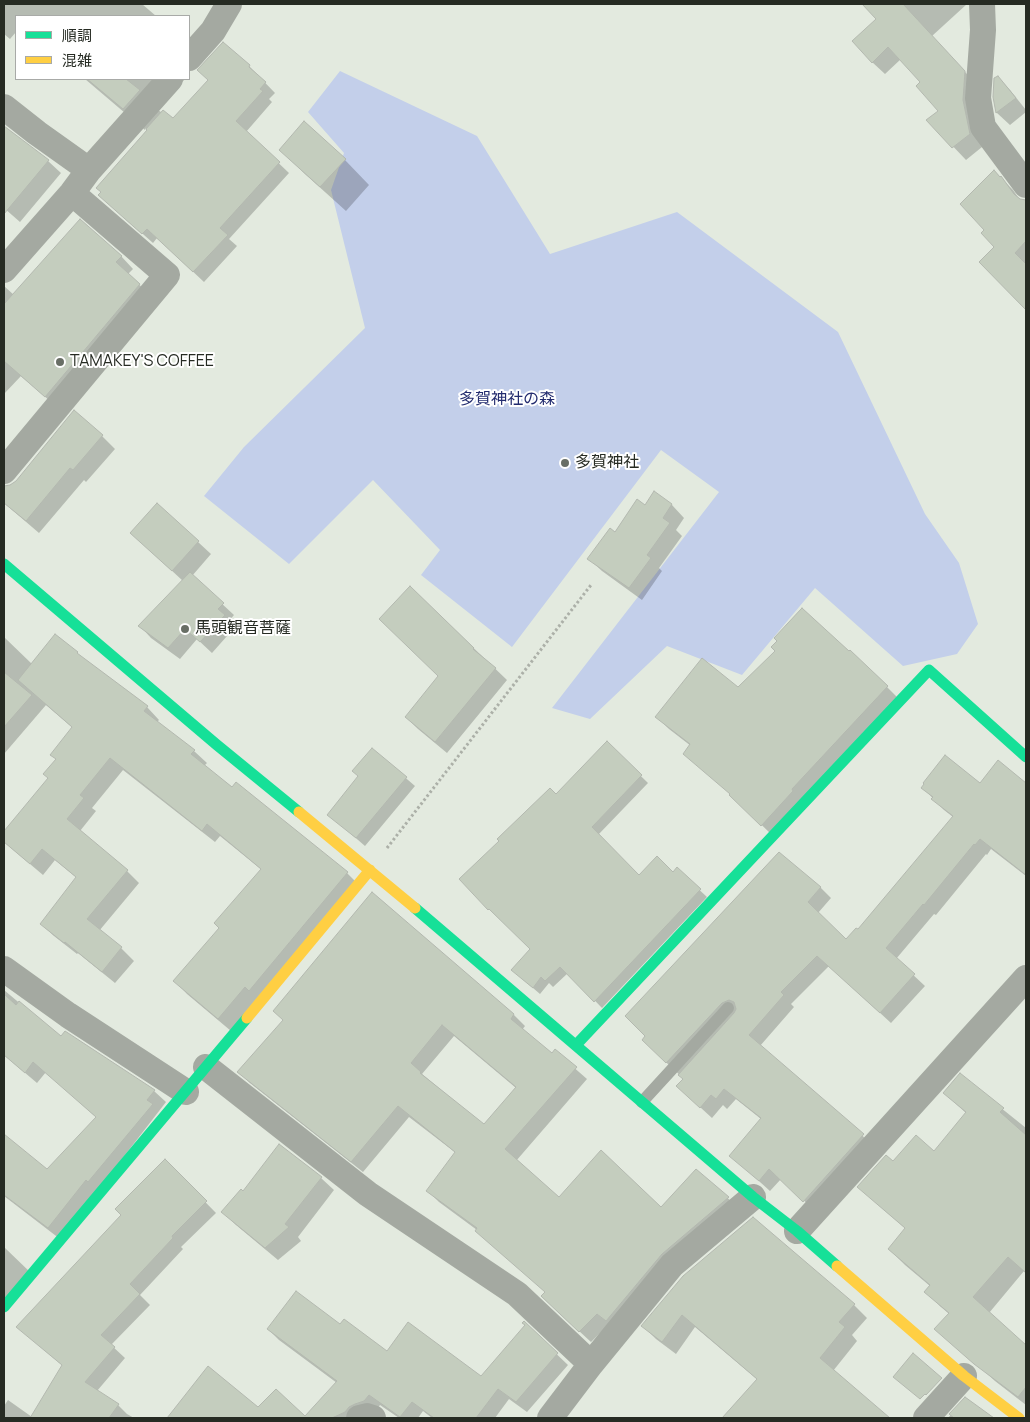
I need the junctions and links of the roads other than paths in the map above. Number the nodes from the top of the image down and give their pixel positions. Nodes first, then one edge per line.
1 (229, 4) edge
2 (982, 4) edge
3 (190, 57) edge
4 (169, 80) edge
5 (4, 107) edge
6 (89, 170) junction
7 (1026, 185) edge
8 (72, 193) junction
9 (4, 270) edge
10 (4, 471) edge
11 (4, 564) edge
12 (1026, 757) edge
13 (370, 870) junction
14 (4, 969) edge
15 (1026, 978) edge
16 (728, 1008) dead end
17 (576, 1045) junction
18 (206, 1067) junction
19 (186, 1092) junction
20 (642, 1102) junction
21 (754, 1197) junction
22 (797, 1231) junction
23 (4, 1307) edge
24 (591, 1364) junction
25 (964, 1376) junction
26 (360, 1418) edge
27 (373, 1418) edge
28 (550, 1418) edge
29 (926, 1418) edge
30 (1019, 1418) edge

1 - 3 street
2 - 7 street
4 - 6 street
5 - 6 street
6 - 8 street
8 - 9 street
8 - 10 street
11 - 13 street
12 - 17 street
13 - 17 street
13 - 18 street
14 - 19 street
15 - 22 street
16 - 20 lane
17 - 20 street
18 - 19 street
18 - 24 street
19 - 23 street
20 - 21 street
21 - 22 street
21 - 24 street
22 - 25 street
24 - 28 street
25 - 29 street
25 - 30 street
26 - 27 street

